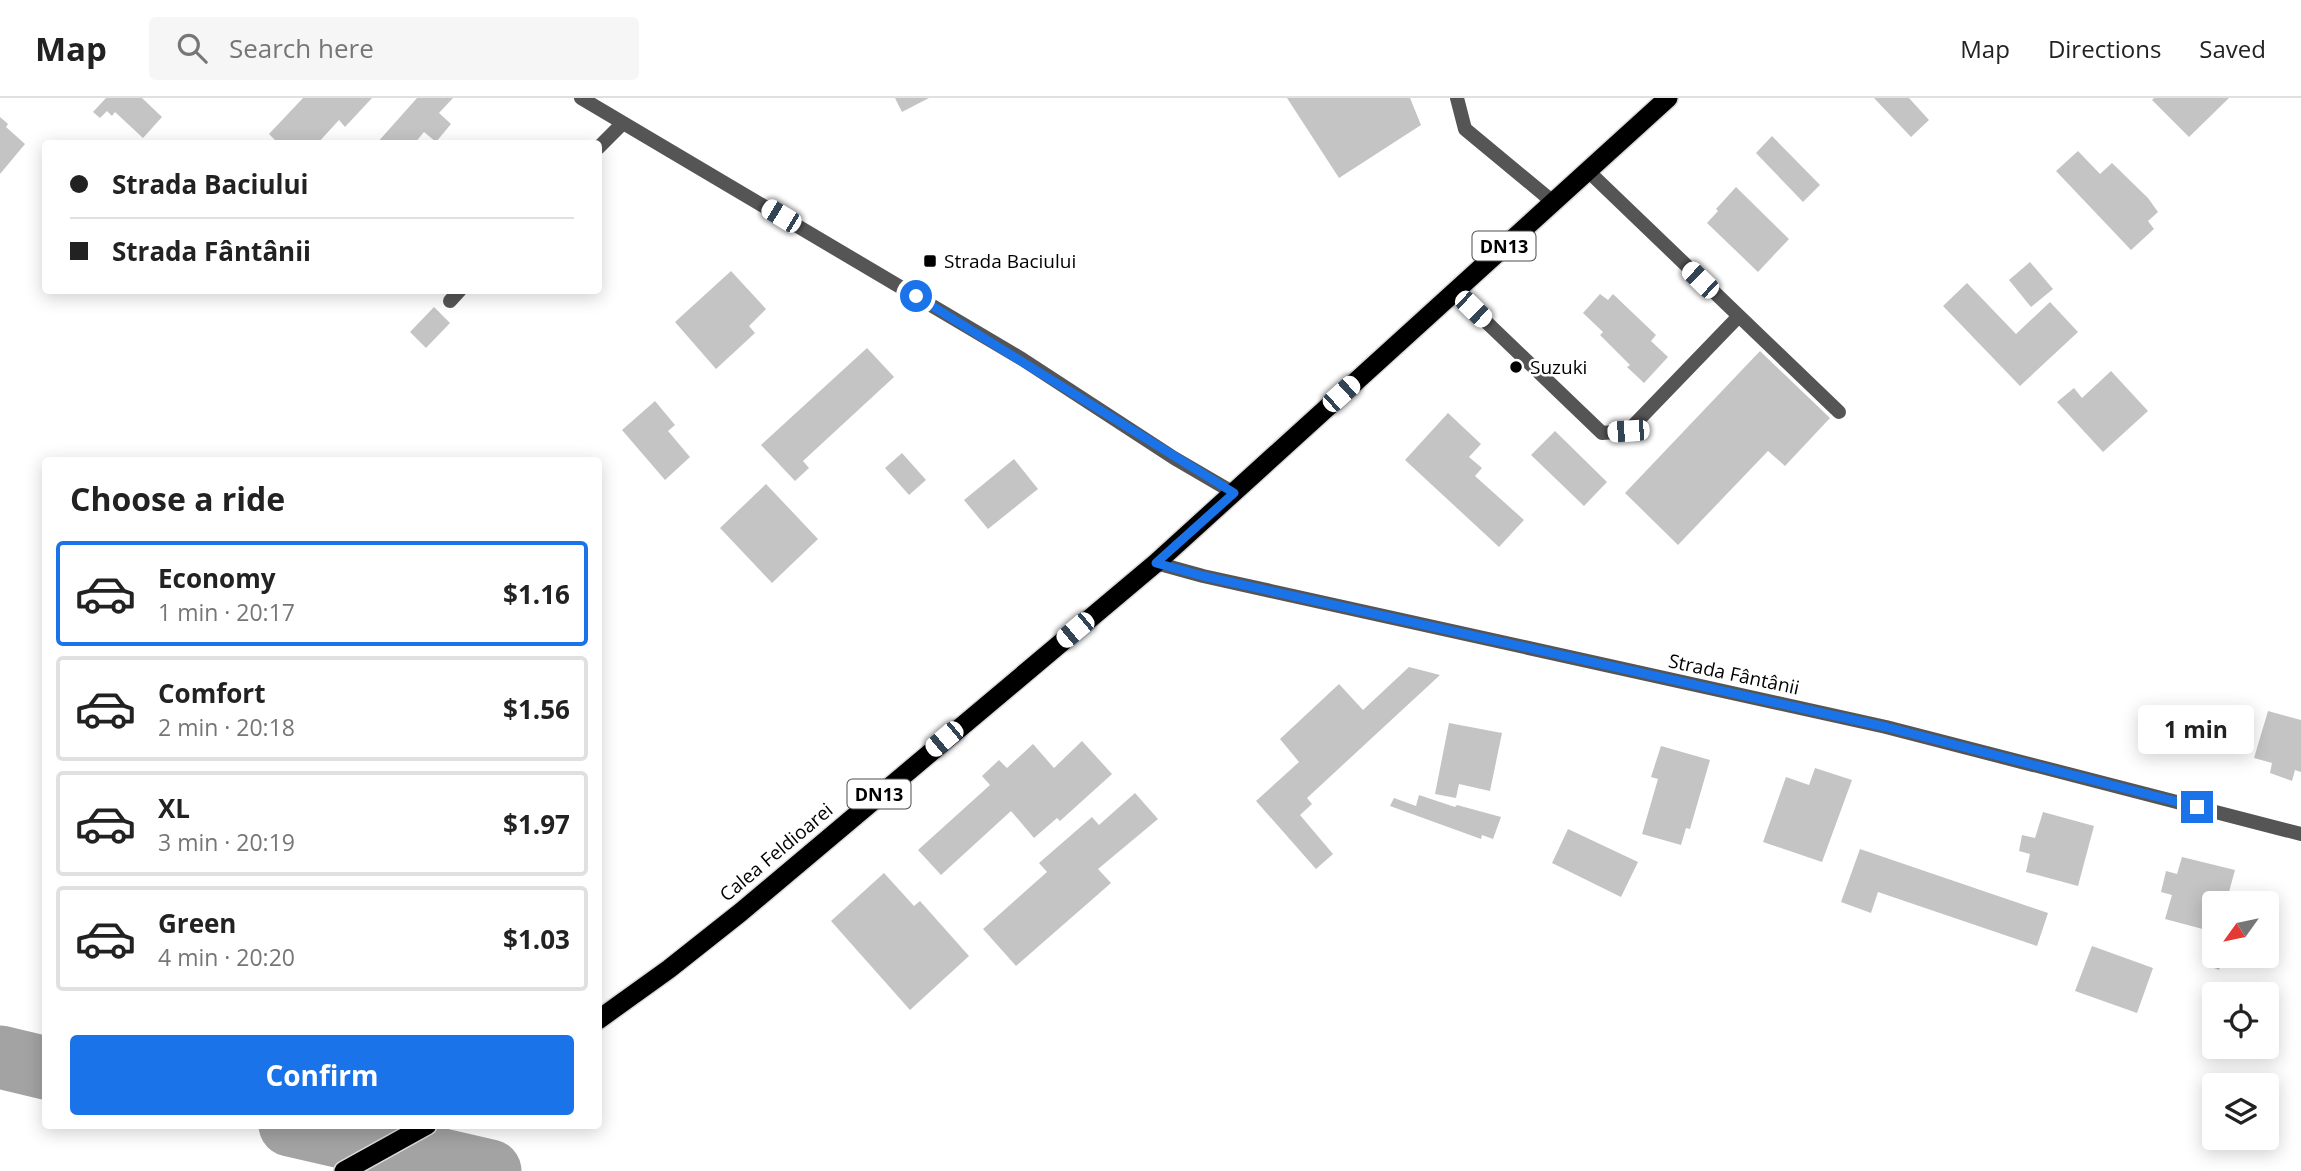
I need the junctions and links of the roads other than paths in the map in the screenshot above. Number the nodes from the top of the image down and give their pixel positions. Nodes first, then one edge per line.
1 (581, 98) edge
2 (1457, 98) edge
3 (1668, 98) edge
4 (623, 123) junction
5 (602, 144) edge
6 (1587, 170) junction
7 (1553, 202) junction
8 (1454, 291) junction
9 (1738, 317) junction
10 (1839, 412) dead end
11 (1234, 493) junction
12 (1156, 563) junction
13 (2301, 834) edge
14 (602, 1017) edge
15 (421, 1129) edge
16 (344, 1171) edge

1 - 4 street
2 - 7 street
3 - 6 highway, Calea Feldioarei / DN13
4 - 5 street
4 - 11 street
6 - 7 highway, Calea Feldioarei / DN13
6 - 9 street
7 - 8 highway, Calea Feldioarei / DN13
8 - 9 street
8 - 11 highway, Calea Feldioarei / DN13
9 - 10 street
11 - 12 highway, Calea Feldioarei / DN13
12 - 13 street, Strada Fântânii
12 - 14 highway, Calea Feldioarei / DN13
15 - 16 highway

